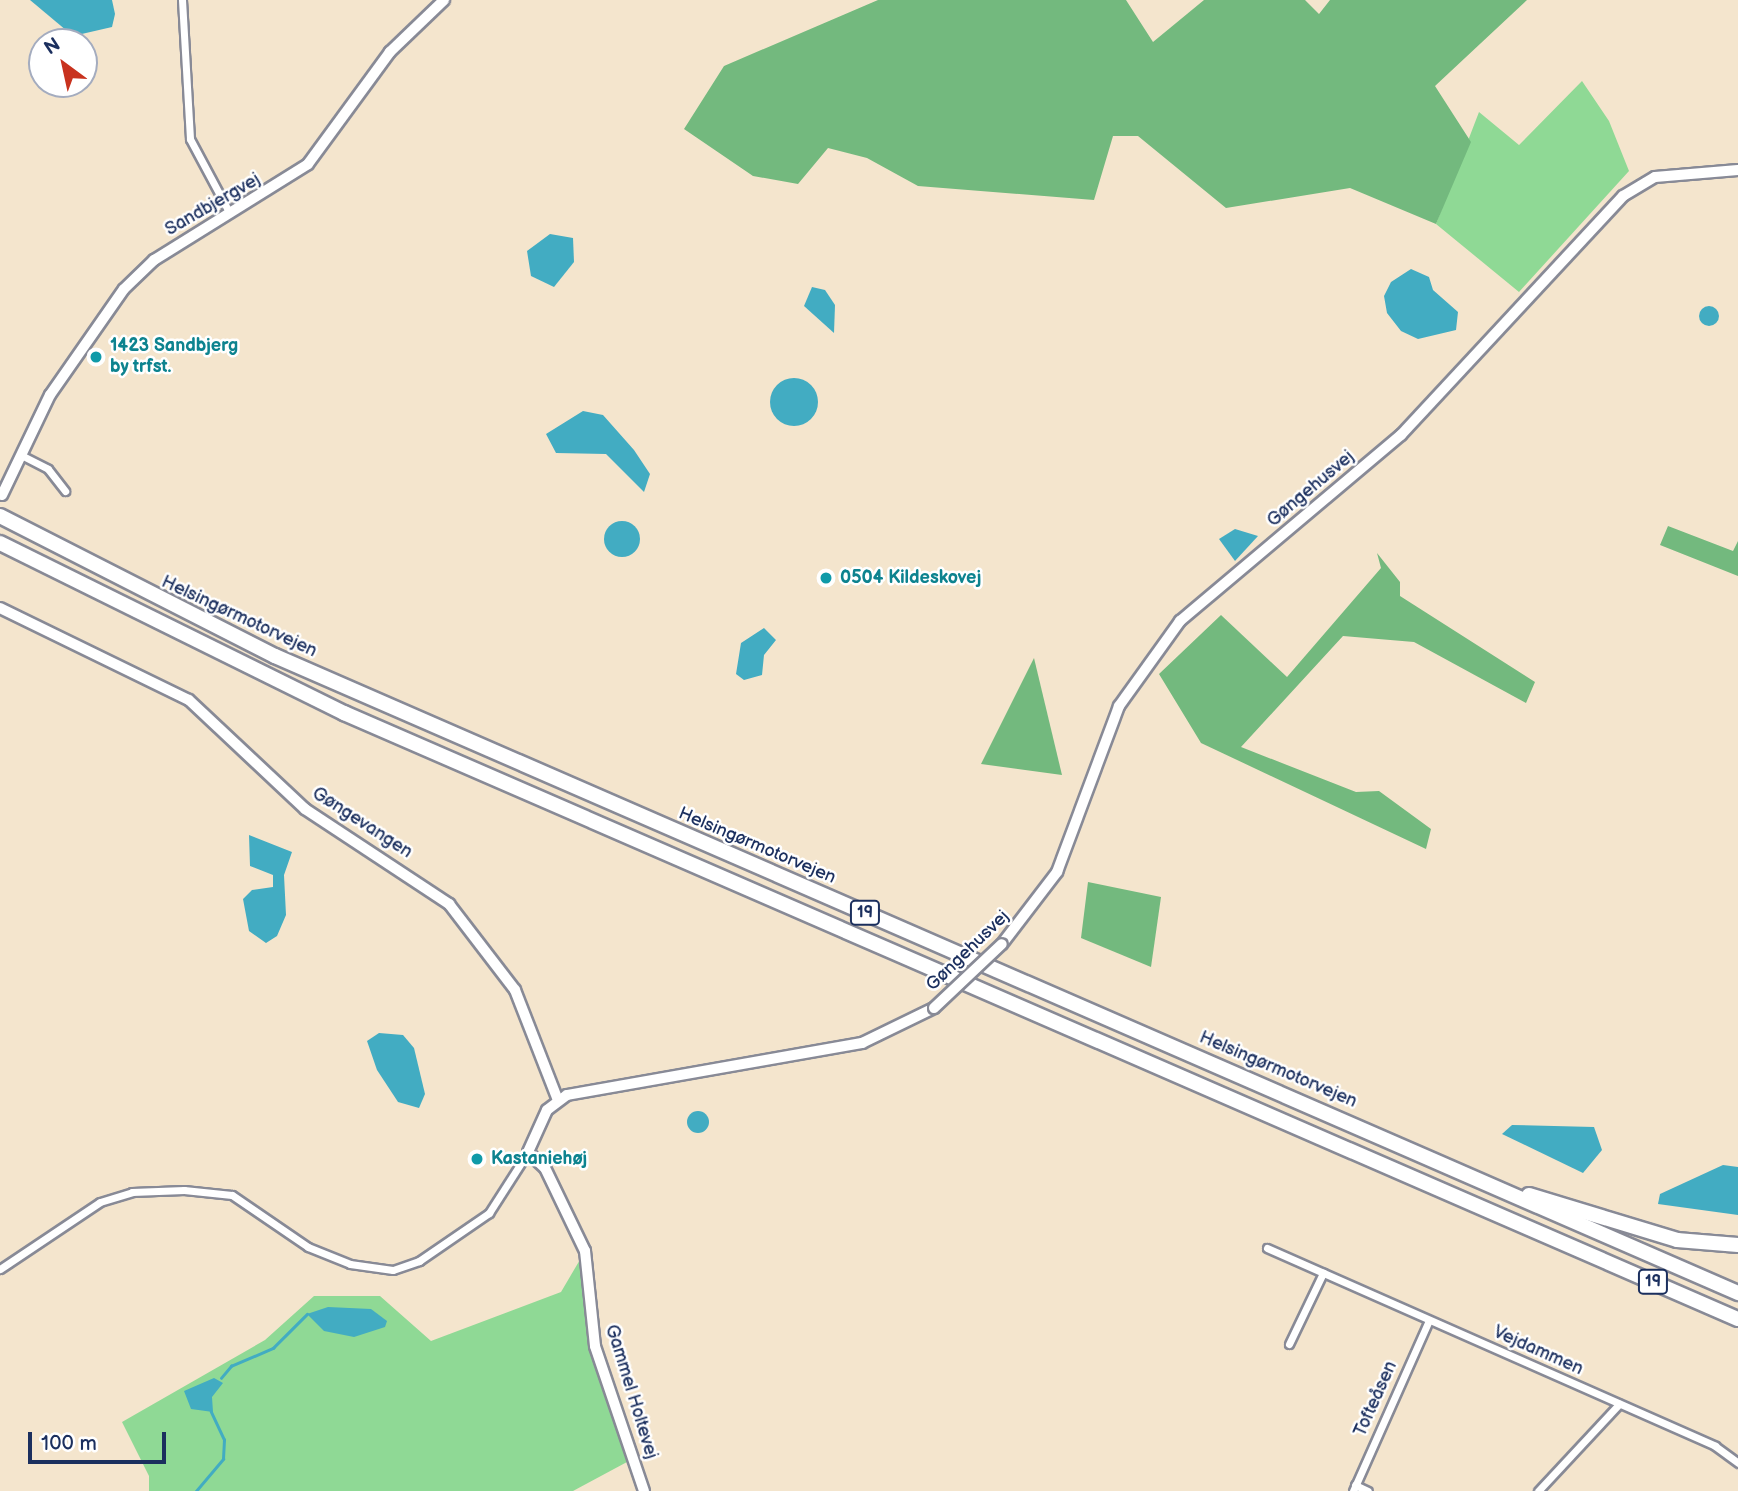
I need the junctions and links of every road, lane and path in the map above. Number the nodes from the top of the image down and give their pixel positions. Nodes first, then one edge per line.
1 (182, 0) edge
2 (444, 0) edge
3 (1738, 170) edge
4 (229, 212) junction
5 (21, 455) junction
6 (65, 491) dead end
7 (2, 495) dead end
8 (0, 516) edge
9 (0, 543) edge
10 (0, 608) edge
11 (557, 1098) junction
12 (528, 1152) junction
13 (1489, 1182) junction
14 (1738, 1245) edge
15 (1267, 1248) dead end
16 (0, 1269) edge
17 (1323, 1273) junction
18 (1738, 1293) edge
19 (1738, 1319) edge
20 (1429, 1320) junction
21 (1289, 1345) dead end
22 (1619, 1404) junction
23 (1738, 1463) edge
24 (1354, 1488) edge
25 (644, 1491) edge
26 (1368, 1491) edge
27 (1538, 1491) edge

1 - 4 street
2 - 4 street, Sandbjergvej
3 - 11 street, Gøngehusvej, bridge
4 - 5 street, Sandbjergvej
5 - 6 street
5 - 7 street, Sandbjergvej
8 - 13 highway, Helsingørmotorvejen / 19
9 - 19 highway, 19
10 - 11 street, Gøngevangen
11 - 12 street
12 - 16 street
12 - 25 street, Gammel Holtevej
13 - 14 highway
13 - 18 highway, Helsingørmotorvejen / 19
15 - 17 street, Vejdammen
17 - 20 street, Vejdammen
17 - 21 street
20 - 22 street, Vejdammen
20 - 24 street, Tofteåsen
22 - 23 street, Vejdammen
22 - 27 street
24 - 26 street

